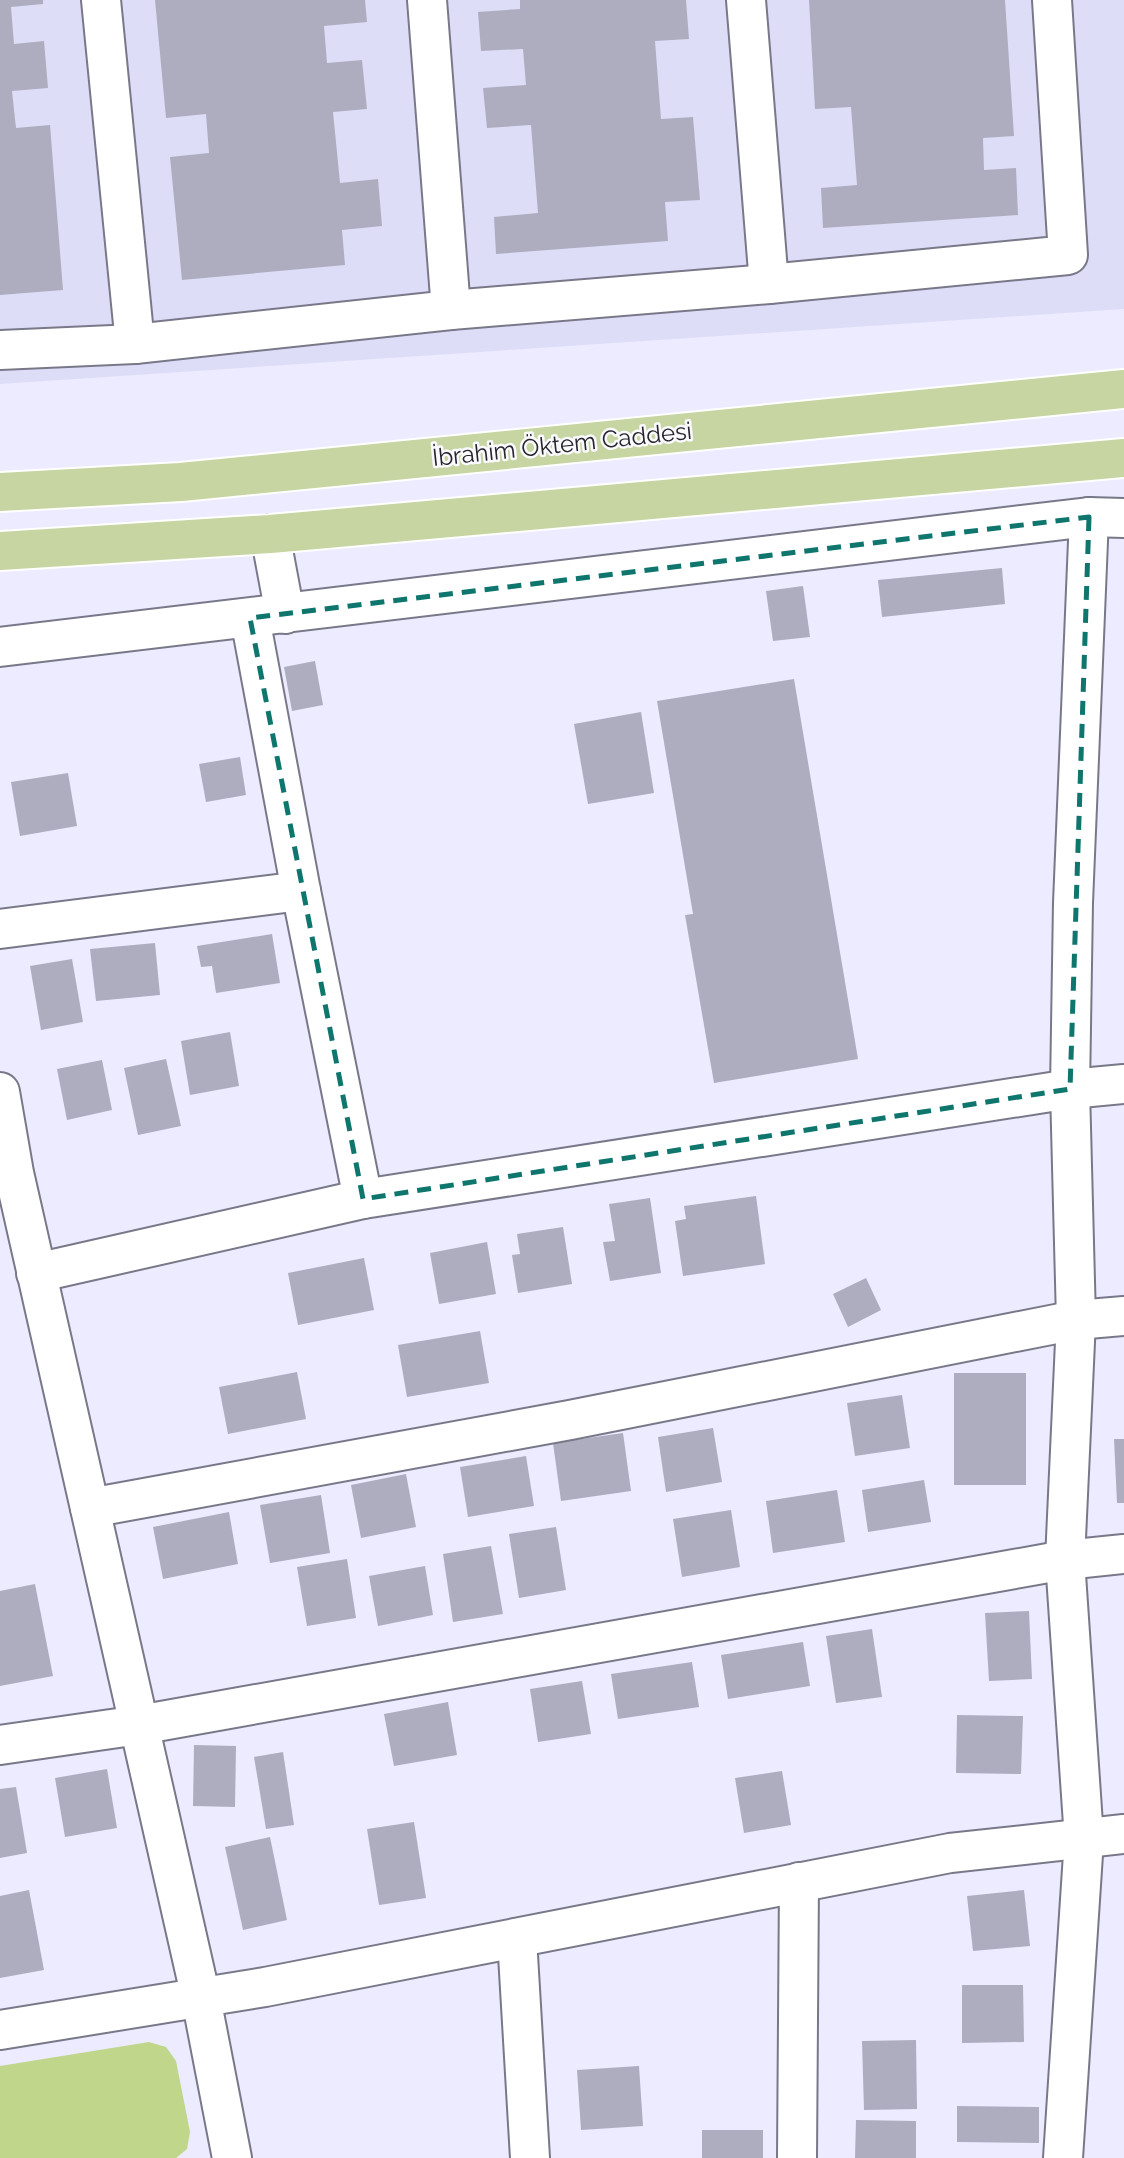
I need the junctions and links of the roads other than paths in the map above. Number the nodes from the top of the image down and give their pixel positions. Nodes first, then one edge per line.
1 (101, 0) edge
2 (427, 0) edge
3 (746, 0) edge
4 (1052, 0) edge
5 (769, 284) junction
6 (451, 310) junction
7 (135, 344) junction
8 (0, 350) edge
9 (1124, 389) edge
10 (1124, 458) edge
11 (0, 492) edge
12 (1107, 518) edge
13 (270, 534) junction
14 (0, 551) edge
15 (267, 616) junction
16 (0, 647) edge
17 (301, 891) junction
18 (0, 929) edge
19 (1124, 1084) edge
20 (1070, 1089) junction
21 (0, 1092) edge
22 (363, 1199) junction
23 (36, 1273) junction
24 (1124, 1316) edge
25 (1076, 1320) junction
26 (90, 1508) junction
27 (1124, 1554) edge
28 (1065, 1560) junction
29 (139, 1725) junction
30 (0, 1745) edge
31 (1124, 1834) edge
32 (1084, 1839) junction
33 (799, 1882) junction
34 (517, 1938) junction
35 (201, 1997) junction
36 (0, 2030) edge
37 (232, 2158) edge
38 (530, 2158) edge
39 (797, 2158) edge
40 (1063, 2158) edge

1 - 7 street
2 - 6 street
3 - 5 street
4 - 5 street
5 - 6 street
6 - 7 street
7 - 8 street
9 - 11 main road, İbrahim Öktem Caddesi
10 - 13 main road
12 - 15 street
12 - 20 street
13 - 14 main road
13 - 15 street
15 - 16 street
15 - 17 street
17 - 18 street
17 - 22 street
19 - 20 street
20 - 22 street
20 - 25 street
21 - 23 street
22 - 23 street
23 - 26 street
24 - 25 street
25 - 26 street
25 - 28 street
26 - 29 street
27 - 28 street
28 - 29 street
28 - 32 street
29 - 30 street
29 - 35 street
31 - 32 street
32 - 33 street
32 - 40 street
33 - 34 street
33 - 39 street
34 - 35 street
34 - 38 street
35 - 36 street
35 - 37 street

